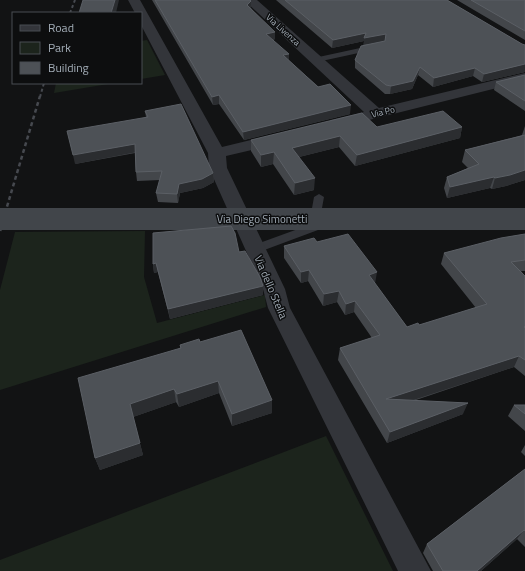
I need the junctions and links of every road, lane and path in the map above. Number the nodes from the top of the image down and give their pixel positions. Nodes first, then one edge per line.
1 (134, 0) edge
2 (250, 0) edge
3 (141, 12) edge
4 (142, 15) edge
5 (381, 45) edge
6 (317, 60) junction
7 (525, 77) edge
8 (376, 114) junction
9 (323, 127) edge
10 (293, 134) edge
11 (217, 153) junction
12 (319, 197) dead end
13 (0, 219) edge
14 (525, 219) edge
15 (255, 249) junction
16 (415, 571) edge

1 - 3 street, Via dello Stella
2 - 6 street, Via Livenza
4 - 11 street, Via dello Stella
5 - 6 lane
6 - 8 street, Via Livenza
7 - 8 street, Via Po
8 - 9 street, Via Po
10 - 11 street
11 - 15 street, Via dello Stella
12 - 15 lane
13 - 14 main road, Via Diego Simonetti, bridge
15 - 16 street, Via dello Stella

